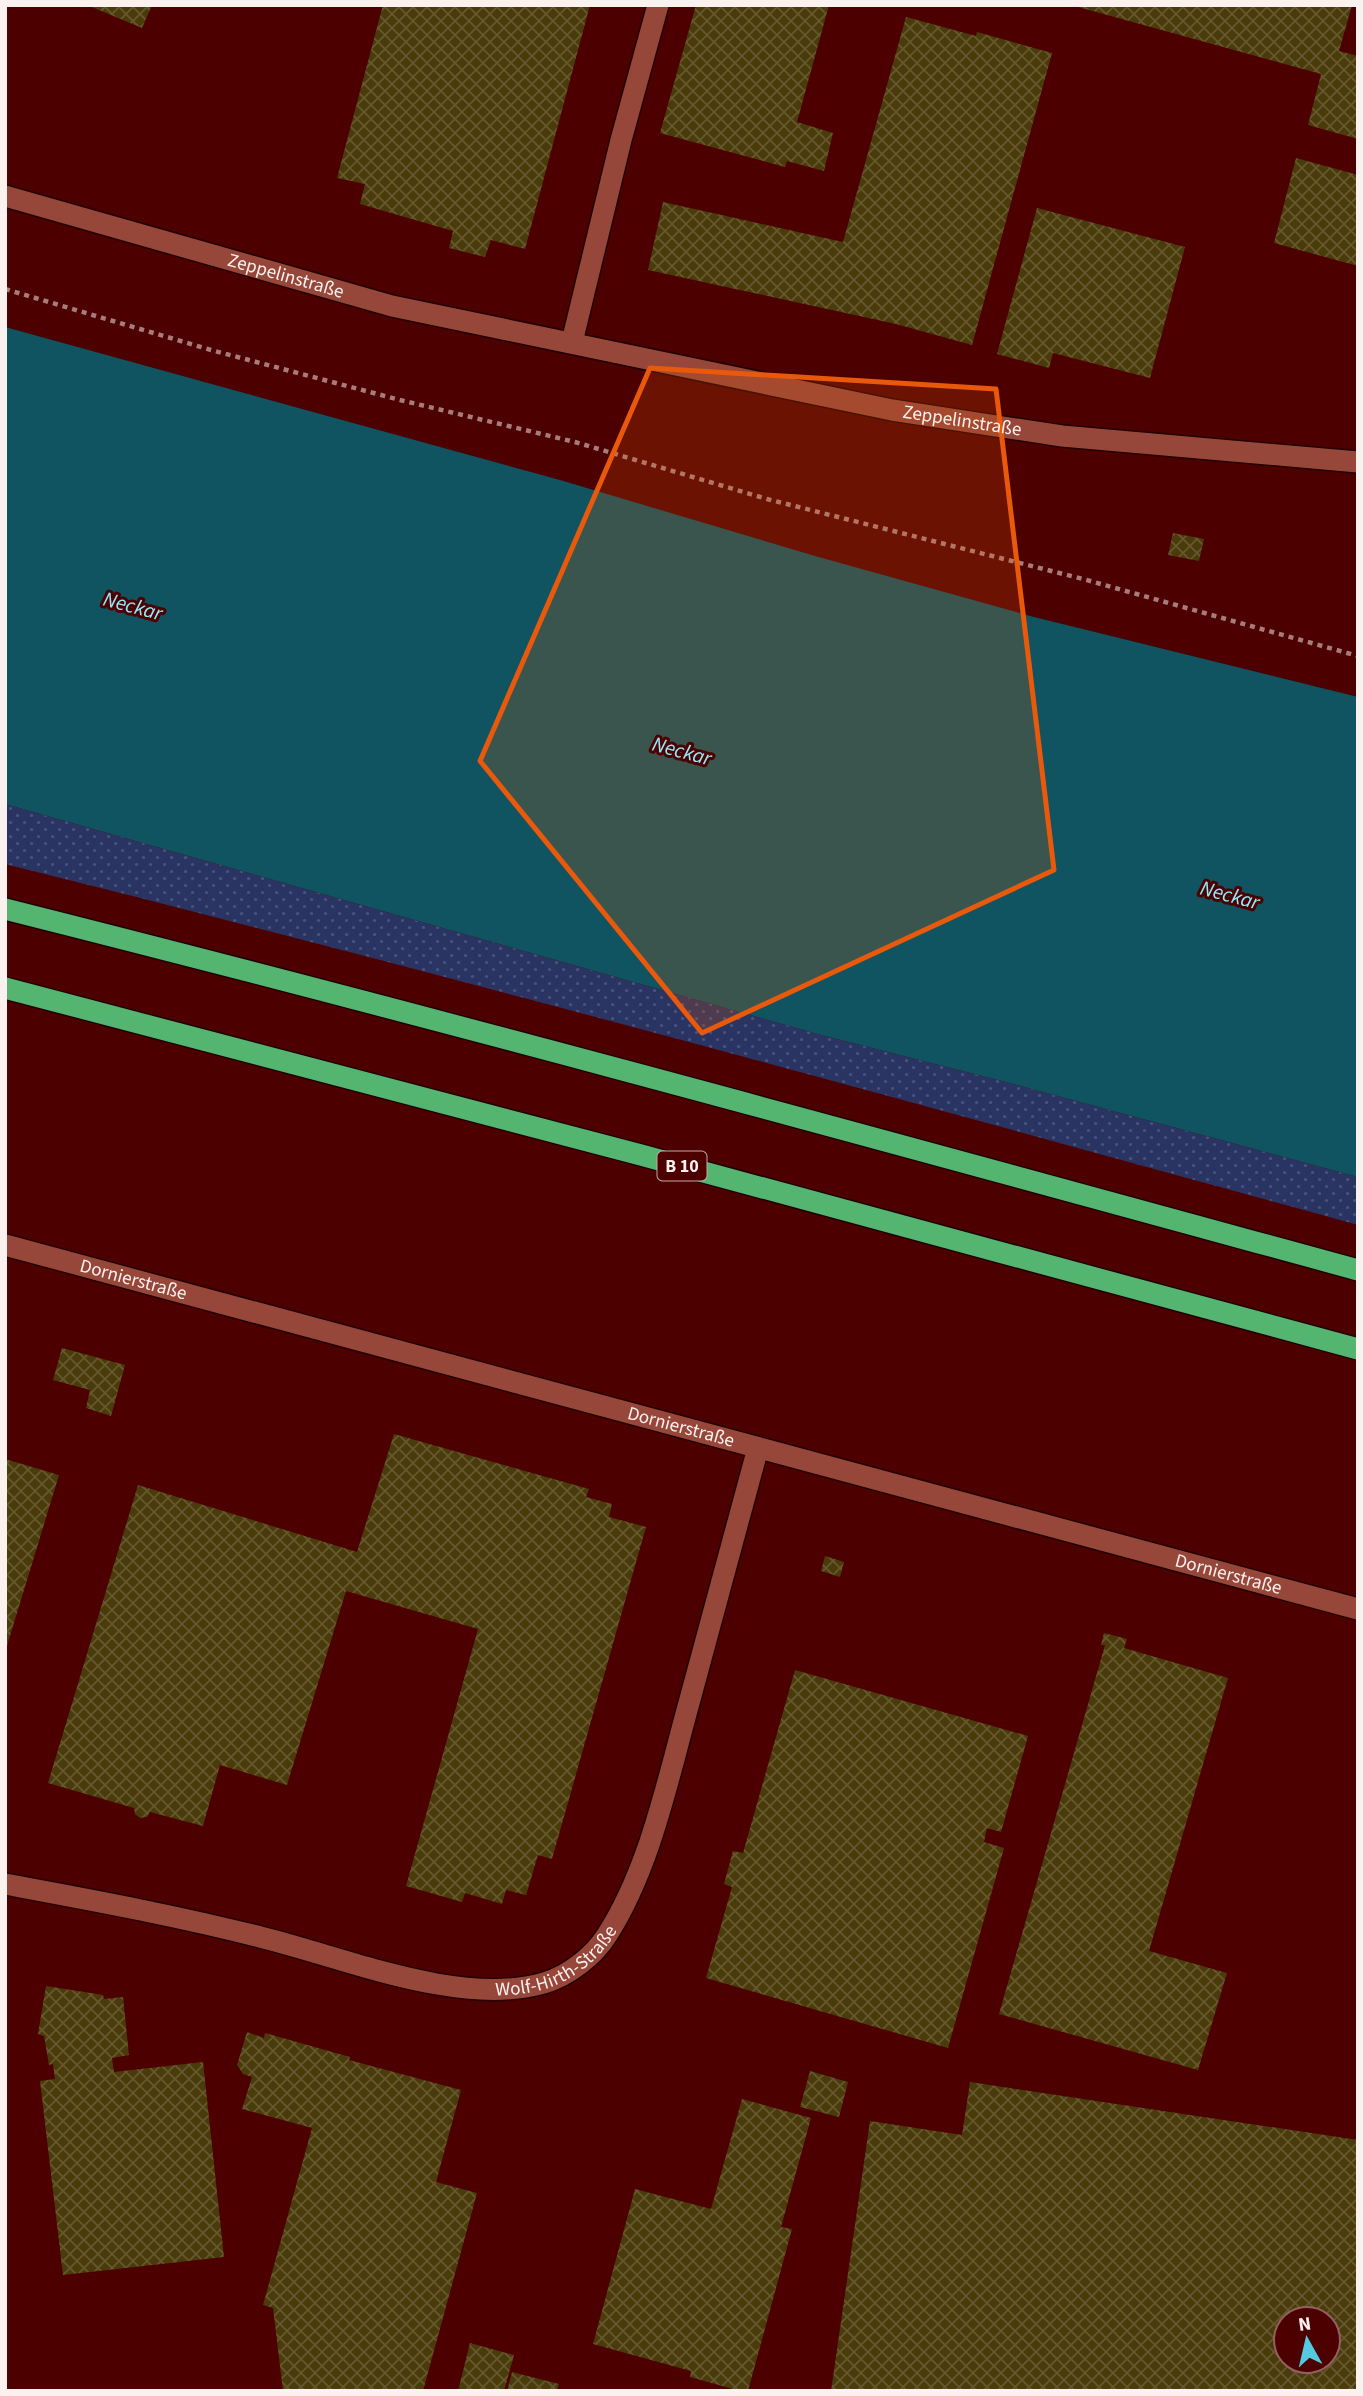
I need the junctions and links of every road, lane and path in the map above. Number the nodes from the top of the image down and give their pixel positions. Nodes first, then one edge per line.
1 (658, 5) edge
2 (5, 196) edge
3 (5, 289) edge
4 (572, 342) junction
5 (1358, 463) edge
6 (1358, 656) edge
7 (5, 909) edge
8 (5, 988) edge
9 (5, 1245) edge
10 (1358, 1270) edge
11 (1358, 1349) edge
12 (758, 1448) junction
13 (1358, 1609) edge
14 (5, 1884) edge

1 - 4 street
2 - 4 street, Zeppelinstraße
3 - 6 path
4 - 5 street, Zeppelinstraße
7 - 10 highway
8 - 11 highway, B 10
9 - 12 street, Dornierstraße
12 - 13 street, Dornierstraße
12 - 14 street, Wolf-Hirth-Straße

